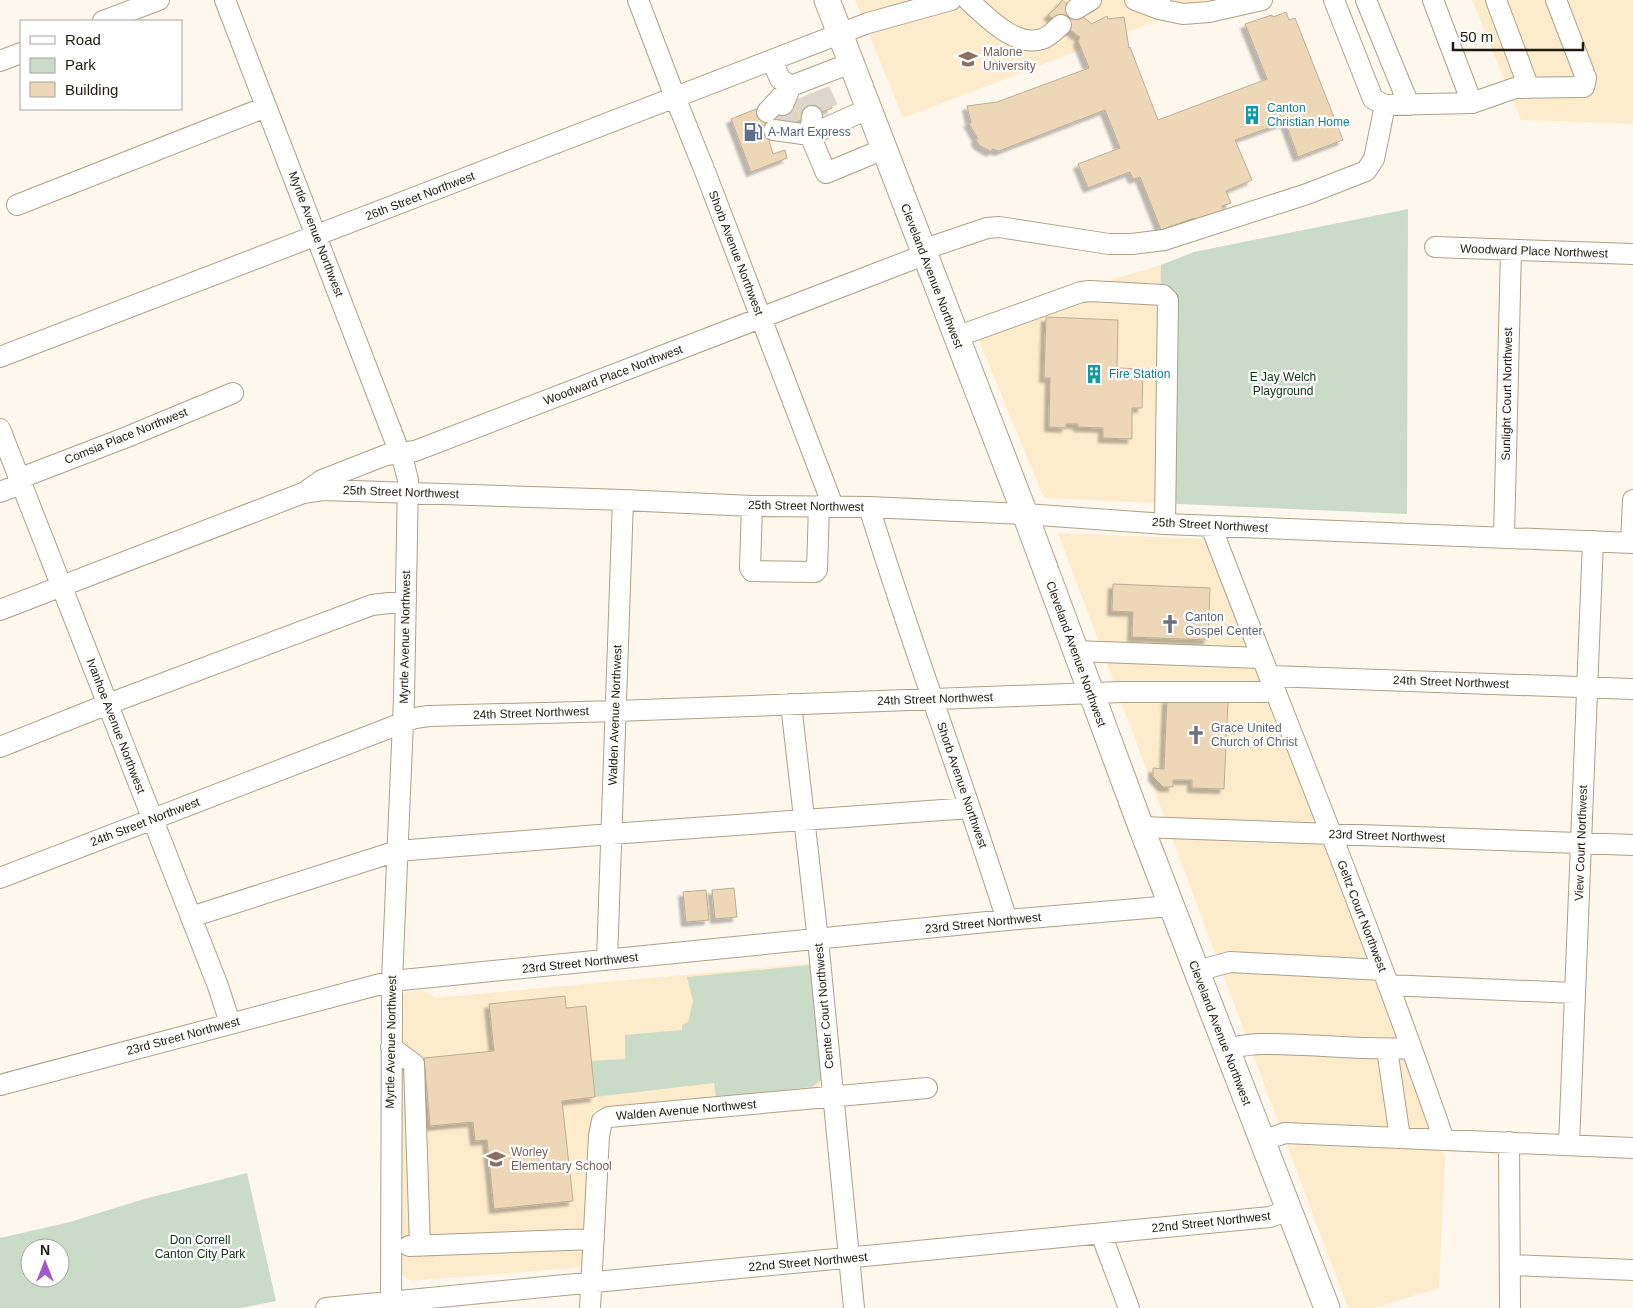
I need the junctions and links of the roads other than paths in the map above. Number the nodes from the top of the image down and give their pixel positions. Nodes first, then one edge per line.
1 (159, 0) edge
2 (225, 0) edge
3 (638, 0) edge
4 (827, 0) edge
5 (951, 0) edge
6 (968, 0) edge
7 (1135, 0) edge
8 (1262, 0) edge
9 (1334, 0) edge
10 (1366, 0) edge
11 (1433, 0) edge
12 (1496, 0) edge
13 (1556, 0) edge
14 (1160, 4) edge
15 (106, 20) edge
16 (1061, 25) dead end
17 (840, 34) junction
18 (20, 53) edge
19 (772, 60) junction
20 (0, 61) edge
21 (851, 63) junction
22 (1529, 88) junction
23 (805, 91) junction
24 (675, 97) junction
25 (1472, 103) junction
26 (1384, 105) junction
27 (1409, 105) junction
28 (266, 107) junction
29 (868, 109) junction
30 (817, 120) junction
31 (884, 149) junction
32 (17, 205) dead end
33 (316, 236) junction
34 (1436, 247) dead end
35 (1511, 250) junction
36 (923, 252) junction
37 (1633, 254) edge
38 (760, 318) junction
39 (956, 337) junction
40 (0, 357) edge
41 (233, 393) dead end
42 (0, 429) edge
43 (400, 453) junction
44 (19, 481) junction
45 (0, 492) edge
46 (303, 493) junction
47 (408, 493) junction
48 (623, 500) junction
49 (1633, 500) edge
50 (752, 506) junction
51 (826, 506) junction
52 (869, 507) junction
53 (1025, 514) junction
54 (1165, 524) junction
55 (1211, 526) junction
56 (1504, 538) junction
57 (1592, 541) junction
58 (1632, 543) edge
59 (62, 586) junction
60 (406, 601) junction
61 (0, 610) edge
62 (1075, 651) junction
63 (1268, 676) junction
64 (1588, 686) junction
65 (1633, 689) edge
66 (1091, 693) junction
67 (933, 699) junction
68 (108, 704) junction
69 (790, 704) junction
70 (616, 711) junction
71 (402, 722) junction
72 (0, 747) edge
73 (970, 808) junction
74 (153, 820) junction
75 (804, 821) junction
76 (1141, 827) junction
77 (610, 834) junction
78 (1331, 834) junction
79 (1581, 843) junction
80 (1633, 845) edge
81 (397, 851) junction
82 (0, 878) edge
83 (1171, 906) junction
84 (191, 917) junction
85 (1007, 920) junction
86 (818, 940) junction
87 (607, 960) junction
88 (1197, 972) junction
89 (1385, 978) junction
90 (392, 981) junction
91 (1574, 993) junction
92 (230, 1023) junction
93 (391, 1047) junction
94 (1226, 1048) junction
95 (1411, 1048) junction
96 (1386, 1049) junction
97 (0, 1085) edge
98 (927, 1088) dead end
99 (832, 1097) junction
100 (1400, 1138) junction
101 (1262, 1140) junction
102 (1444, 1140) junction
103 (1509, 1142) junction
104 (1569, 1145) junction
105 (1633, 1148) edge
106 (1289, 1210) junction
107 (1101, 1234) junction
108 (594, 1239) junction
109 (420, 1246) junction
110 (391, 1247) junction
111 (849, 1258) junction
112 (1511, 1265) junction
113 (1633, 1270) edge
114 (591, 1282) junction
115 (391, 1305) edge
116 (326, 1308) edge
117 (590, 1308) edge
118 (854, 1308) edge
119 (1129, 1308) edge
120 (1327, 1308) edge
121 (1510, 1308) edge

1 - 15 street
2 - 28 street, Myrtle Avenue Northwest
3 - 24 street, Shorb Avenue Northwest
4 - 17 main road, Cleveland Avenue Northwest
5 - 17 street, 26th Street Northwest
6 - 16 street
7 - 14 street
8 - 14 street
9 - 26 street
10 - 27 street
11 - 25 street
12 - 22 street
13 - 22 street
17 - 19 street, 26th Street Northwest
17 - 21 main road, Cleveland Avenue Northwest
18 - 20 street
19 - 23 street
19 - 24 street, 26th Street Northwest
21 - 23 street
21 - 29 main road, Cleveland Avenue Northwest
22 - 25 street
23 - 30 street
24 - 33 street, 26th Street Northwest
24 - 38 street, Shorb Avenue Northwest
25 - 27 street
26 - 27 street
26 - 36 street, Woodward Place Northwest
28 - 32 street
28 - 33 street, Myrtle Avenue Northwest
29 - 30 street
29 - 31 main road, Cleveland Avenue Northwest
30 - 31 street
31 - 36 main road, Cleveland Avenue Northwest
33 - 40 street, 26th Street Northwest
33 - 43 street, Myrtle Avenue Northwest
34 - 35 street, Woodward Place Northwest
35 - 37 street, Woodward Place Northwest
35 - 56 street, Sunlight Court Northwest
36 - 38 street, Woodward Place Northwest
36 - 39 main road, Cleveland Avenue Northwest
38 - 43 street, Woodward Place Northwest
38 - 51 street, Shorb Avenue Northwest
39 - 53 main road, Cleveland Avenue Northwest
39 - 54 street
41 - 44 street, Comsia Place Northwest
42 - 44 street, Ivanhoe Avenue Northwest
43 - 46 street, Woodward Place Northwest
43 - 47 street, Myrtle Avenue Northwest
44 - 45 street, Comsia Place Northwest
44 - 59 street, Ivanhoe Avenue Northwest
46 - 47 street, 25th Street Northwest
46 - 59 street, 25th Street Northwest
47 - 48 street, 25th Street Northwest
47 - 60 street, Myrtle Avenue Northwest
48 - 50 street, 25th Street Northwest
48 - 70 street, Walden Avenue Northwest
49 - 58 street
50 - 51 street, 25th Street Northwest
50 - 51 street
51 - 52 street, 25th Street Northwest
52 - 53 street, 25th Street Northwest
52 - 67 street, Shorb Avenue Northwest
53 - 54 street, 25th Street Northwest
53 - 62 main road, Cleveland Avenue Northwest
54 - 55 street, 25th Street Northwest
55 - 56 street, 25th Street Northwest
55 - 63 street, Geltz Court Northwest
56 - 57 street, 25th Street Northwest
57 - 58 street, 25th Street Northwest
57 - 64 street, View Court Northwest
59 - 61 street, 25th Street Northwest
59 - 68 street, Ivanhoe Avenue Northwest
60 - 68 street
60 - 71 street, Myrtle Avenue Northwest
62 - 63 street
62 - 66 main road, Cleveland Avenue Northwest
63 - 64 street, 24th Street Northwest
63 - 66 street, 24th Street Northwest
63 - 78 street, Geltz Court Northwest
64 - 65 street, 24th Street Northwest
64 - 79 street, View Court Northwest
66 - 67 street, 24th Street Northwest
66 - 76 main road, Cleveland Avenue Northwest
67 - 69 street, 24th Street Northwest
67 - 73 street, Shorb Avenue Northwest
68 - 72 street
68 - 74 street, Ivanhoe Avenue Northwest
69 - 70 street, 24th Street Northwest
69 - 75 street, Center Court Northwest
70 - 71 street, 24th Street Northwest
70 - 77 street, Walden Avenue Northwest
71 - 74 street, 24th Street Northwest
71 - 81 street, Myrtle Avenue Northwest
73 - 75 street
73 - 85 street, Shorb Avenue Northwest
74 - 82 street, 24th Street Northwest
74 - 84 street, Ivanhoe Avenue Northwest
75 - 77 street
75 - 86 street, Center Court Northwest
76 - 78 street, 23rd Street Northwest
76 - 83 main road, Cleveland Avenue Northwest
77 - 81 street
77 - 87 street, Walden Avenue Northwest
78 - 79 street, 23rd Street Northwest
78 - 89 street, Geltz Court Northwest
79 - 80 street, 23rd Street Northwest
79 - 91 street, View Court Northwest
81 - 84 street
81 - 90 street, Myrtle Avenue Northwest
83 - 85 street, 23rd Street Northwest
83 - 88 main road, Cleveland Avenue Northwest
84 - 92 street, Ivanhoe Avenue Northwest
85 - 86 street, 23rd Street Northwest
86 - 87 street, 23rd Street Northwest
86 - 99 street, Center Court Northwest
87 - 90 street, 23rd Street Northwest
88 - 89 street
88 - 94 main road, Cleveland Avenue Northwest
89 - 91 street
89 - 95 street, Geltz Court Northwest
90 - 92 street, 23rd Street Northwest
90 - 93 street, Myrtle Avenue Northwest
91 - 104 street, View Court Northwest
92 - 97 street, 23rd Street Northwest
93 - 109 street
93 - 110 street, Myrtle Avenue Northwest
94 - 96 street
94 - 101 main road, Cleveland Avenue Northwest
95 - 96 street
95 - 102 street, Geltz Court Northwest
96 - 100 street
98 - 99 street, Walden Avenue Northwest
99 - 108 street, Walden Avenue Northwest
99 - 111 street, Center Court Northwest
100 - 101 street
100 - 102 street
101 - 106 main road, Cleveland Avenue Northwest
102 - 103 street
103 - 104 street
103 - 112 street
104 - 105 street
106 - 107 street, 22nd Street Northwest
106 - 120 main road, Cleveland Avenue Northwest
107 - 111 street, 22nd Street Northwest
107 - 119 street
108 - 109 street
108 - 114 street, Walden Avenue Northwest
109 - 110 street
110 - 115 street, Myrtle Avenue Northwest
111 - 114 street, 22nd Street Northwest
111 - 118 street, Center Court Northwest
112 - 113 street
112 - 121 street
114 - 115 street, 22nd Street Northwest
114 - 117 street, Walden Avenue Northwest
115 - 116 street, 22nd Street Northwest

